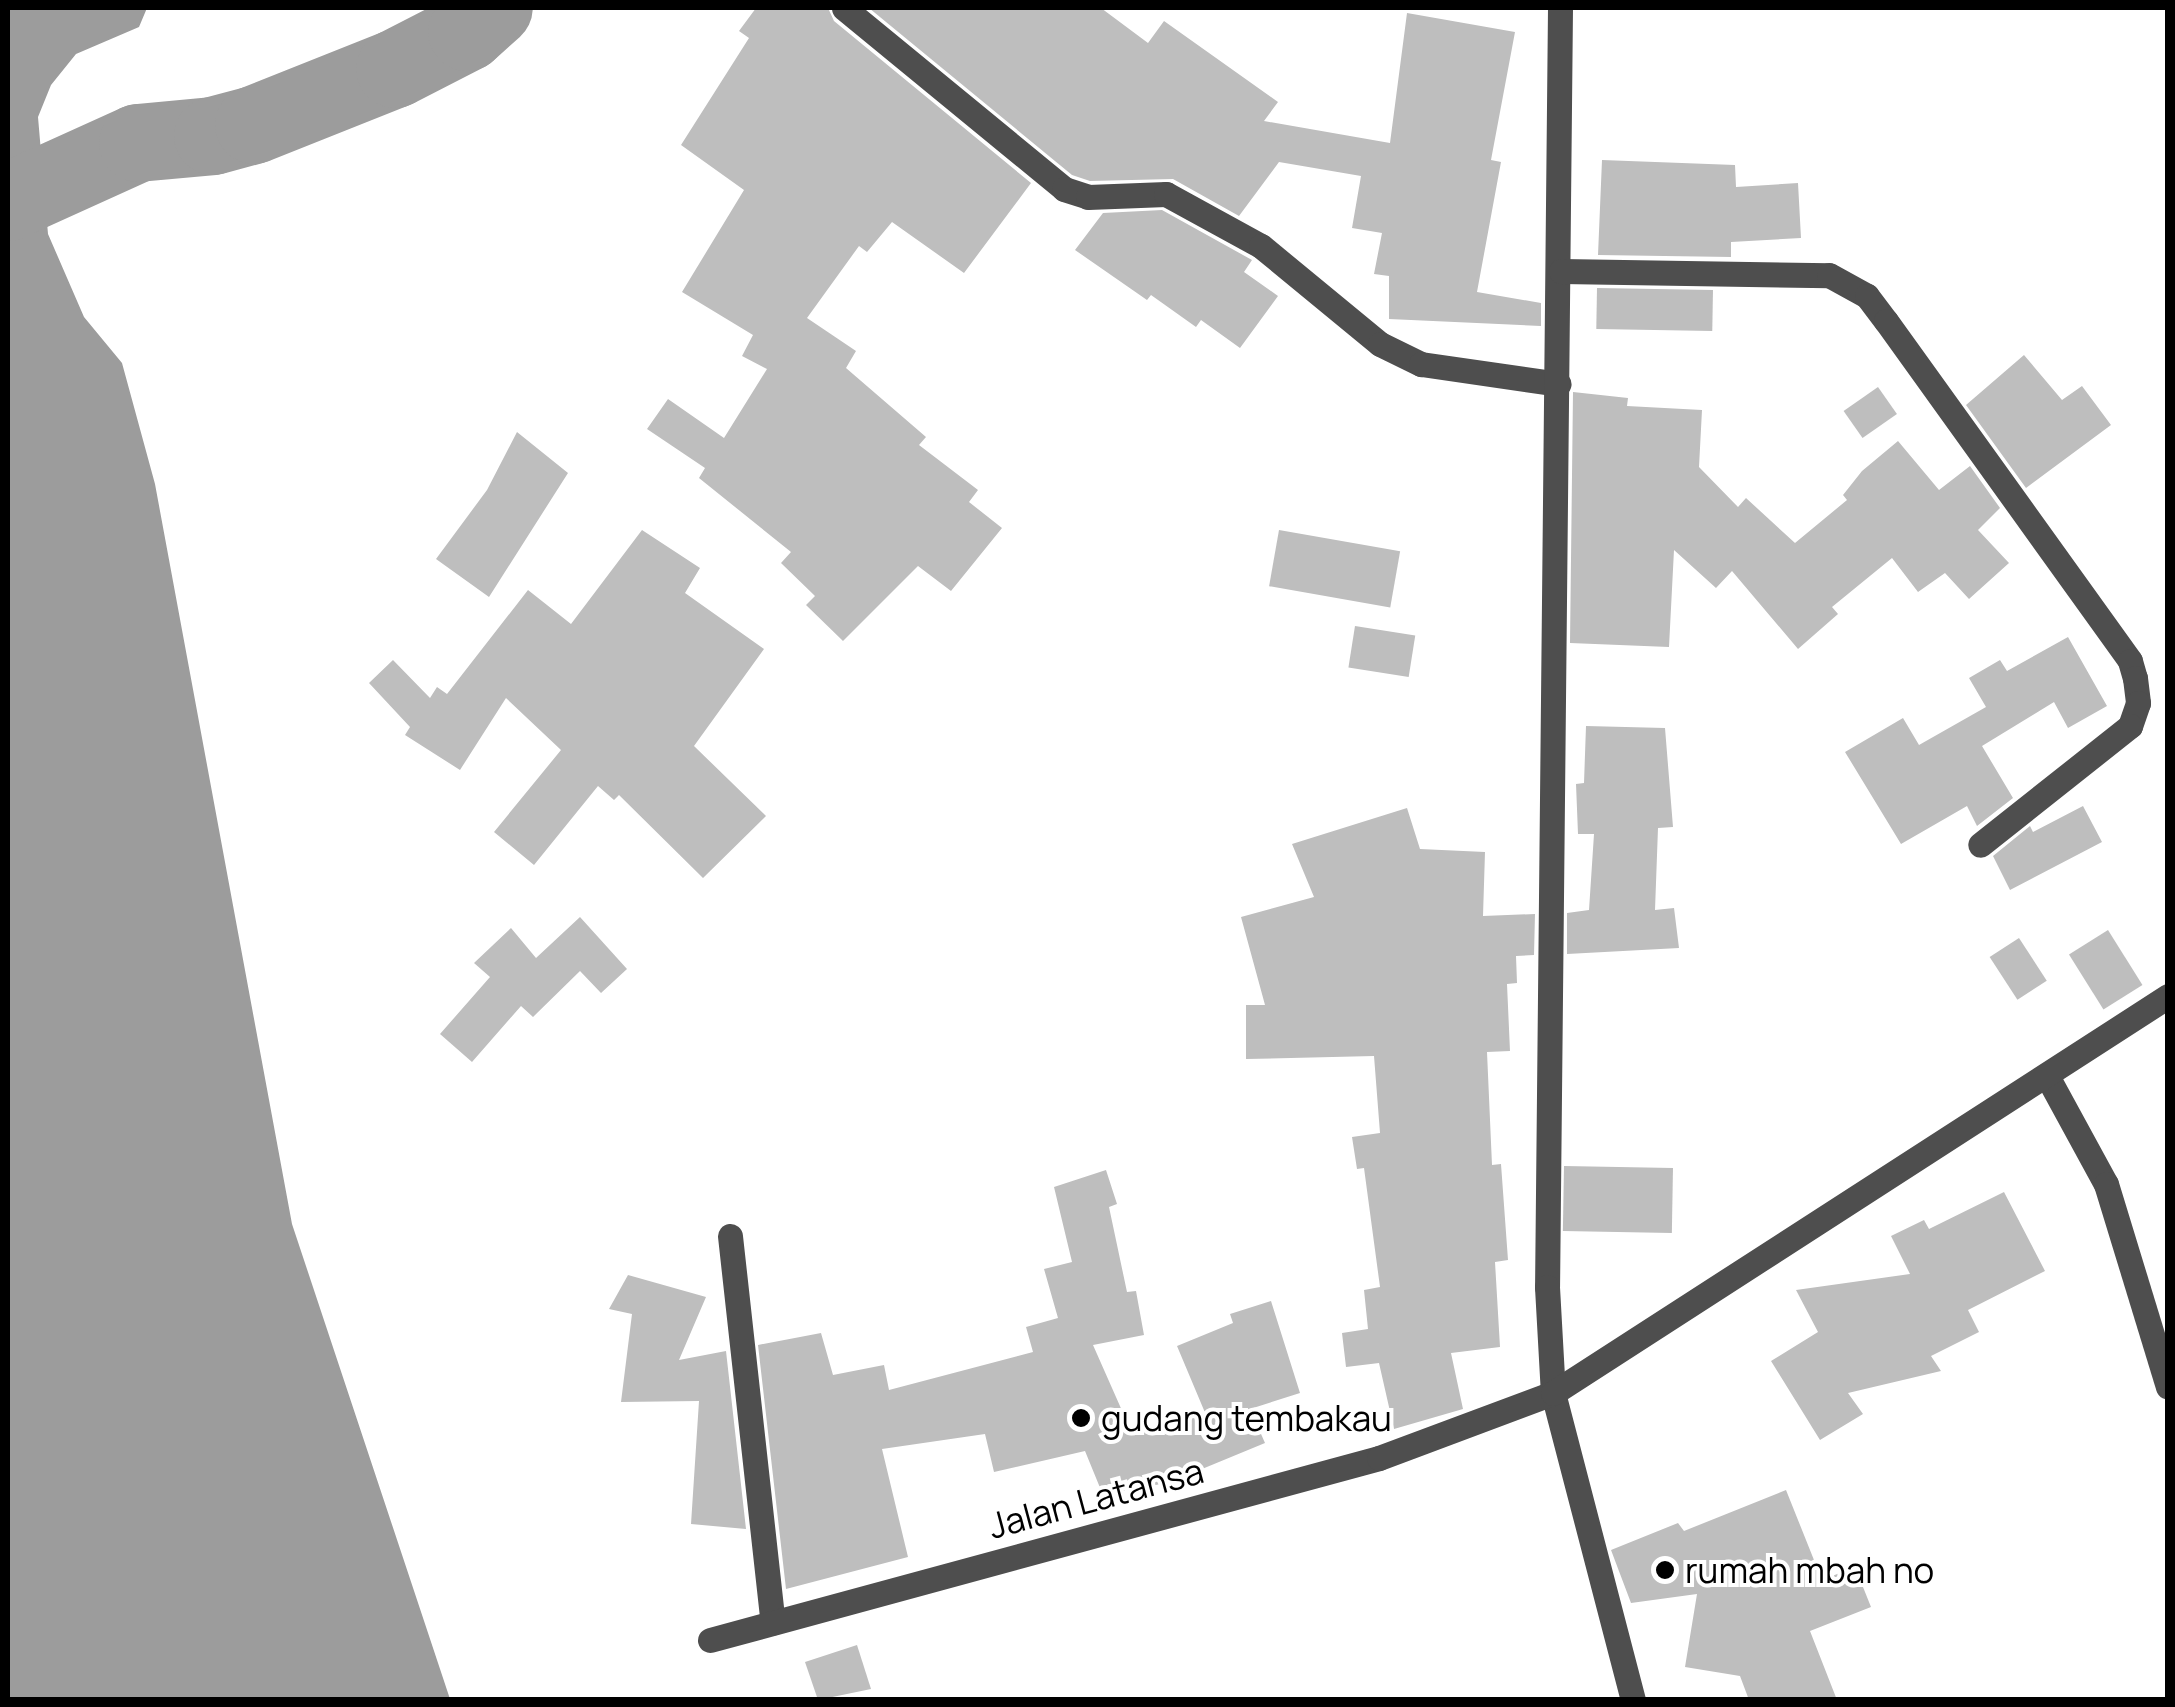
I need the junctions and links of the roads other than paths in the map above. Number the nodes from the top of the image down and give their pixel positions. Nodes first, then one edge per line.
1 (844, 8) edge
2 (1560, 8) edge
3 (1561, 272) junction
4 (1559, 384) junction
5 (1980, 845) dead end
6 (2168, 996) edge
7 (2047, 1076) junction
8 (730, 1236) dead end
9 (2168, 1387) edge
10 (1553, 1393) junction
11 (773, 1623) junction
12 (710, 1640) dead end
13 (1634, 1700) edge

1 - 4 street
2 - 3 street
3 - 4 street
3 - 5 street
4 - 10 street
6 - 7 street, Jalan Latansa
7 - 9 street
7 - 10 street, Jalan Latansa
8 - 11 street
10 - 11 street, Jalan Latansa
10 - 13 street
11 - 12 street, Jalan Latansa

